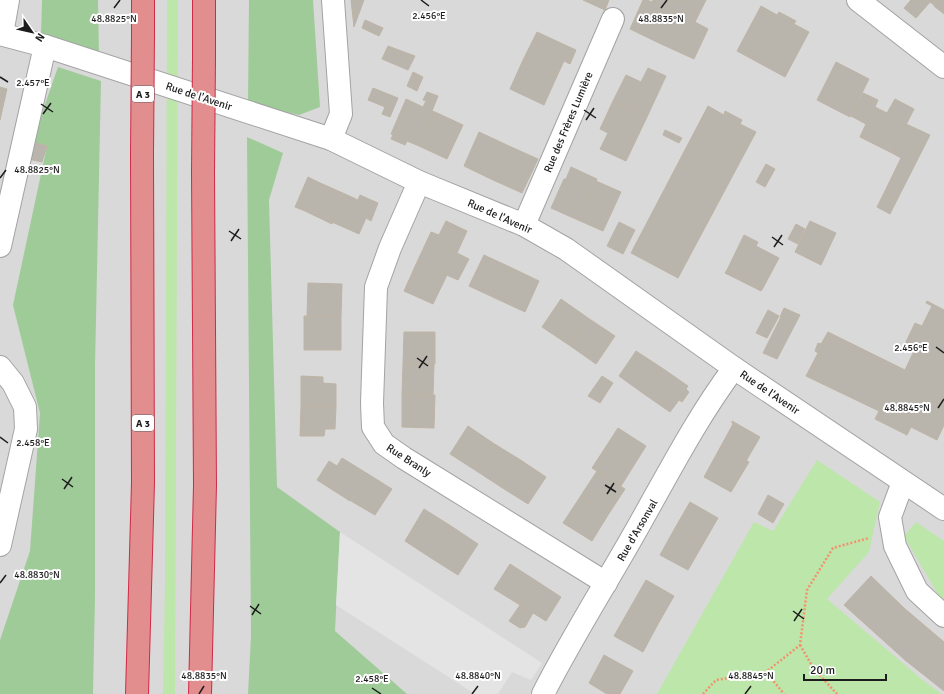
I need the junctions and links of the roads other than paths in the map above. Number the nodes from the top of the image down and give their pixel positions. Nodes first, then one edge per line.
1 (8, 0) edge
2 (143, 0) edge
3 (204, 0) edge
4 (333, 0) edge
5 (858, 0) edge
6 (613, 19) dead end
7 (1, 34) edge
8 (45, 46) junction
9 (944, 67) edge
10 (331, 139) junction
11 (419, 182) junction
12 (524, 225) junction
13 (0, 246) edge
14 (0, 367) edge
15 (734, 368) junction
16 (903, 482) junction
17 (944, 509) edge
18 (0, 545) edge
19 (606, 583) junction
20 (944, 616) edge
21 (137, 694) edge
22 (200, 694) edge
23 (543, 694) edge

1 - 7 street
2 - 21 highway, A 3, bridge
3 - 22 highway, bridge
4 - 10 street
5 - 9 street
6 - 12 street, Rue des Frères Lumière
7 - 8 street, Rue de l'Avenir
8 - 10 street, Rue de l'Avenir
8 - 13 street
10 - 11 street, Rue de l'Avenir
11 - 12 street, Rue de l'Avenir
11 - 19 street, Rue Branly
12 - 15 street, Rue de l'Avenir
14 - 18 street
15 - 16 street, Rue de l'Avenir
15 - 19 street, Rue d'Arsonval
16 - 17 street, Rue de l'Avenir
16 - 20 street
19 - 23 street, Rue d'Arsonval

